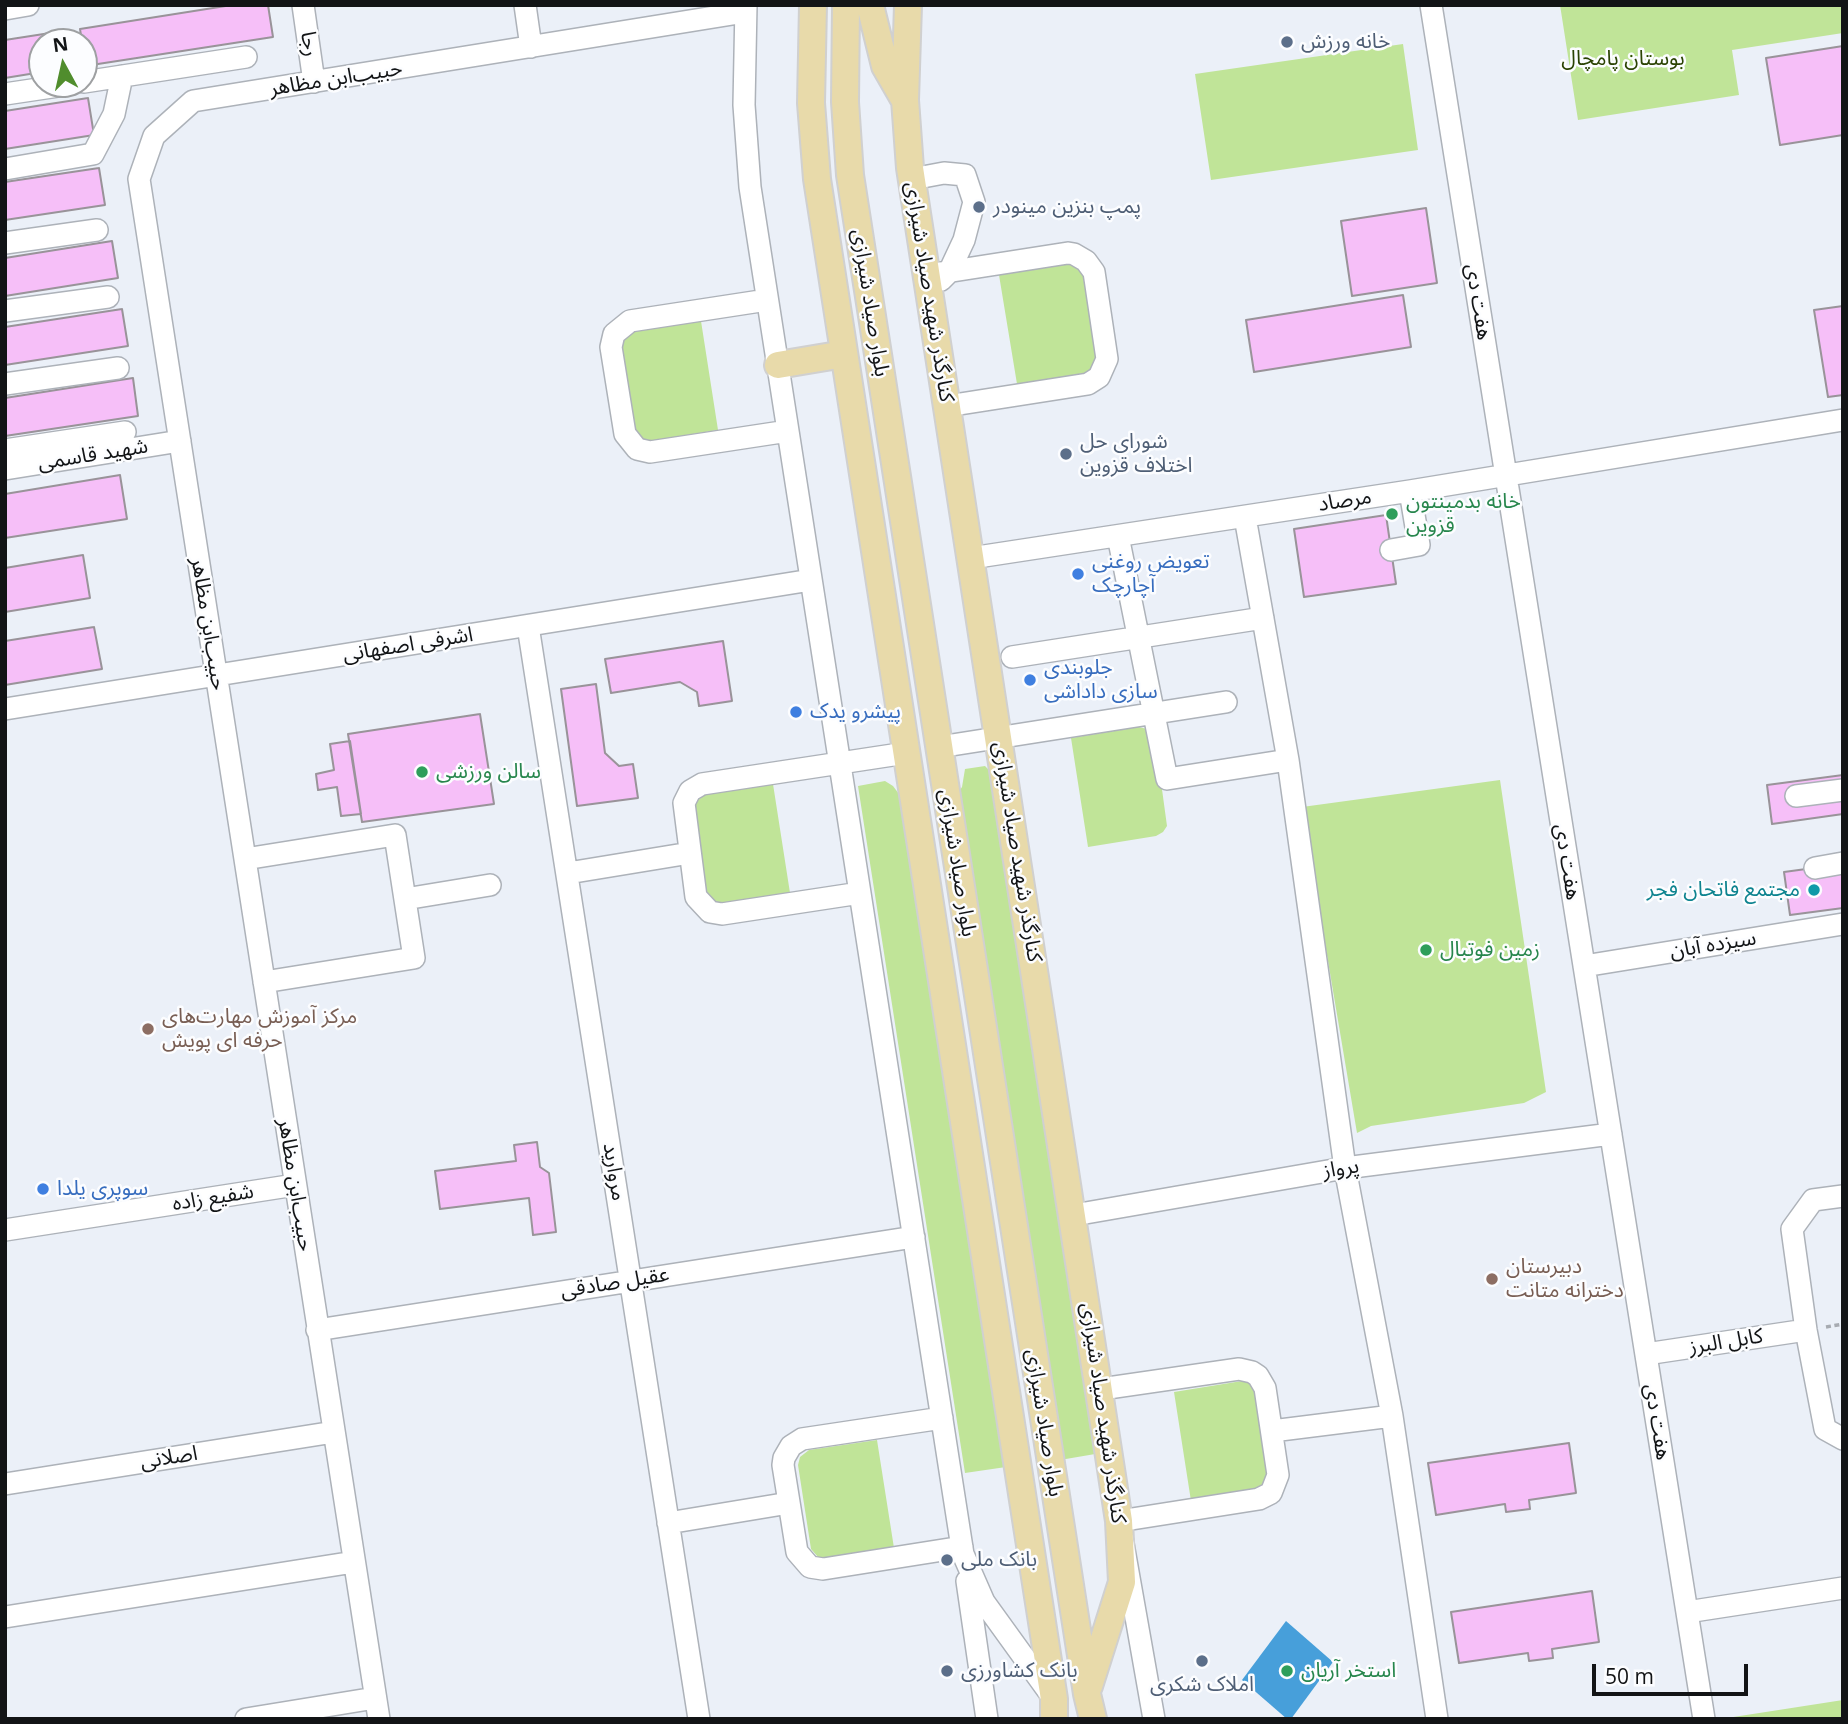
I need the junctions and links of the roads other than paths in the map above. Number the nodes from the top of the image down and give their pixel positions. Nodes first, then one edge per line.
1 (28, 5) edge
2 (303, 5) edge
3 (525, 5) edge
4 (813, 5) edge
5 (846, 5) edge
6 (870, 5) edge
7 (908, 5) edge
8 (1431, 5) edge
9 (5, 9) edge
10 (745, 9) edge
11 (531, 47) junction
12 (246, 57) dead end
13 (122, 76) junction
14 (98, 80) edge
15 (314, 82) junction
16 (28, 91) edge
17 (5, 94) edge
18 (905, 100) junction
19 (5, 169) edge
20 (912, 179) junction
21 (97, 230) dead end
22 (5, 243) edge
23 (935, 280) junction
24 (108, 297) dead end
25 (768, 300) junction
26 (5, 311) edge
27 (844, 354) junction
28 (778, 365) junction
29 (118, 368) dead end
30 (5, 384) edge
31 (947, 406) junction
32 (1843, 420) edge
33 (788, 431) junction
34 (125, 432) dead end
35 (180, 442) junction
36 (5, 450) edge
37 (5, 469) edge
38 (1506, 476) junction
39 (1410, 491) junction
40 (1245, 517) junction
41 (1118, 536) junction
42 (1391, 550) dead end
43 (971, 558) junction
44 (811, 580) junction
45 (1263, 618) junction
46 (528, 625) junction
47 (1138, 637) junction
48 (1012, 657) dead end
49 (216, 675) junction
50 (1226, 702) dead end
51 (5, 709) edge
52 (1153, 712) junction
53 (999, 738) junction
54 (939, 747) junction
55 (906, 753) junction
56 (1287, 760) junction
57 (840, 763) junction
58 (1843, 790) edge
59 (1796, 796) dead end
60 (690, 853) junction
61 (245, 859) junction
62 (1843, 863) edge
63 (1815, 868) dead end
64 (568, 873) junction
65 (491, 886) dead end
66 (860, 893) junction
67 (405, 899) junction
68 (1843, 925) edge
69 (1584, 967) junction
70 (264, 982) junction
71 (1611, 1133) junction
72 (1345, 1168) junction
73 (295, 1185) junction
74 (1843, 1196) edge
75 (1074, 1215) junction
76 (5, 1230) edge
77 (914, 1237) junction
78 (630, 1281) junction
79 (317, 1330) junction
80 (1806, 1330) junction
81 (1646, 1354) junction
82 (1101, 1389) junction
83 (1392, 1416) junction
84 (942, 1418) junction
85 (1272, 1431) junction
86 (334, 1433) junction
87 (1843, 1439) edge
88 (5, 1484) edge
89 (789, 1503) junction
90 (1119, 1521) junction
91 (668, 1523) junction
92 (963, 1551) junction
93 (354, 1562) junction
94 (1843, 1587) edge
95 (1687, 1612) junction
96 (5, 1617) edge
97 (1090, 1706) edge
98 (377, 1709) edge
99 (1054, 1709) edge
100 (246, 1719) edge
101 (699, 1719) edge
102 (987, 1719) edge
103 (1154, 1719) edge
104 (1437, 1719) edge
105 (1704, 1719) edge

1 - 9 street
2 - 15 street, رجا
3 - 11 street
4 - 27 main road, بلوار صیاد شیرازی
5 - 54 main road, بلوار صیاد شیرازی
6 - 18 main road
7 - 18 main road, کنارگذر شهید صیاد شیرازی
8 - 38 street, هفت دی
10 - 11 street, حبیب‌ابن مظاهر
10 - 25 street
11 - 15 street, حبیب‌ابن مظاهر
12 - 13 street
13 - 14 street
13 - 19 street
15 - 35 street, حبیب‌ابن مظاهر
16 - 17 street
18 - 20 main road, کنارگذر شهید صیاد شیرازی
20 - 23 main road, کنارگذر شهید صیاد شیرازی
20 - 23 street
21 - 22 street
23 - 31 main road, کنارگذر شهید صیاد شیرازی
23 - 31 street
24 - 26 street
25 - 28 street
25 - 33 street
27 - 28 main road
27 - 55 main road, بلوار صیاد شیرازی
28 - 33 street
29 - 30 street
31 - 43 main road, کنارگذر شهید صیاد شیرازی
32 - 38 street, مرصاد
33 - 44 street
34 - 36 street
35 - 37 street, شهید قاسمی
35 - 49 street, حبیب‌ابن مظاهر
38 - 39 street, مرصاد
38 - 69 street, هفت دی
39 - 40 street, مرصاد
39 - 42 street
40 - 41 street, مرصاد
40 - 45 street
41 - 43 street, مرصاد
41 - 47 street
43 - 53 main road, کنارگذر شهید صیاد شیرازی
44 - 46 street, اشرفی اصفهانی
44 - 57 street
45 - 47 street
45 - 56 street
46 - 49 street, اشرفی اصفهانی
46 - 64 street, مروارید
47 - 48 street
47 - 52 street
49 - 51 street, اشرفی اصفهانی
49 - 61 street, حبیب‌ابن مظاهر
50 - 52 street
52 - 53 street
52 - 56 street
53 - 54 street
53 - 75 main road, کنارگذر شهید صیاد شیرازی
54 - 97 main road, بلوار صیاد شیرازی
55 - 57 street
55 - 99 main road, بلوار صیاد شیرازی
56 - 72 street
57 - 60 street
57 - 66 street
58 - 59 street
60 - 64 street
60 - 66 street
61 - 67 street
61 - 70 street, حبیب‌ابن مظاهر
62 - 63 street
64 - 78 street, مروارید
65 - 67 street
66 - 77 street
67 - 70 street
68 - 69 street, سیزده آبان
69 - 71 street, هفت دی
70 - 73 street, حبیب‌ابن مظاهر
71 - 72 street, پرواز
71 - 81 street, هفت دی
72 - 75 street, پرواز
72 - 83 street
73 - 76 street, شفیع زاده
73 - 79 street, حبیب‌ابن مظاهر
74 - 80 street
75 - 82 main road, کنارگذر شهید صیاد شیرازی
77 - 78 street, عقیل صادقی
77 - 84 street
78 - 79 street, عقیل صادقی
78 - 91 street, مروارید
79 - 86 street, حبیب‌ابن مظاهر
80 - 81 street, کابل البرز
80 - 87 street
81 - 95 street, هفت دی
82 - 85 street
82 - 90 main road, کنارگذر شهید صیاد شیرازی
83 - 85 street
83 - 104 street
84 - 89 street
84 - 92 street
85 - 90 street
86 - 88 street, اصلانی
86 - 93 street, حبیب‌ابن مظاهر
89 - 91 street
89 - 92 street
90 - 97 main road, کنارگذر شهید صیاد شیرازی
90 - 103 street
91 - 101 street, مروارید
92 - 99 street
92 - 102 street
93 - 96 street
93 - 98 street, حبیب‌ابن مظاهر
94 - 95 street
95 - 105 street, هفت دی
98 - 100 street

